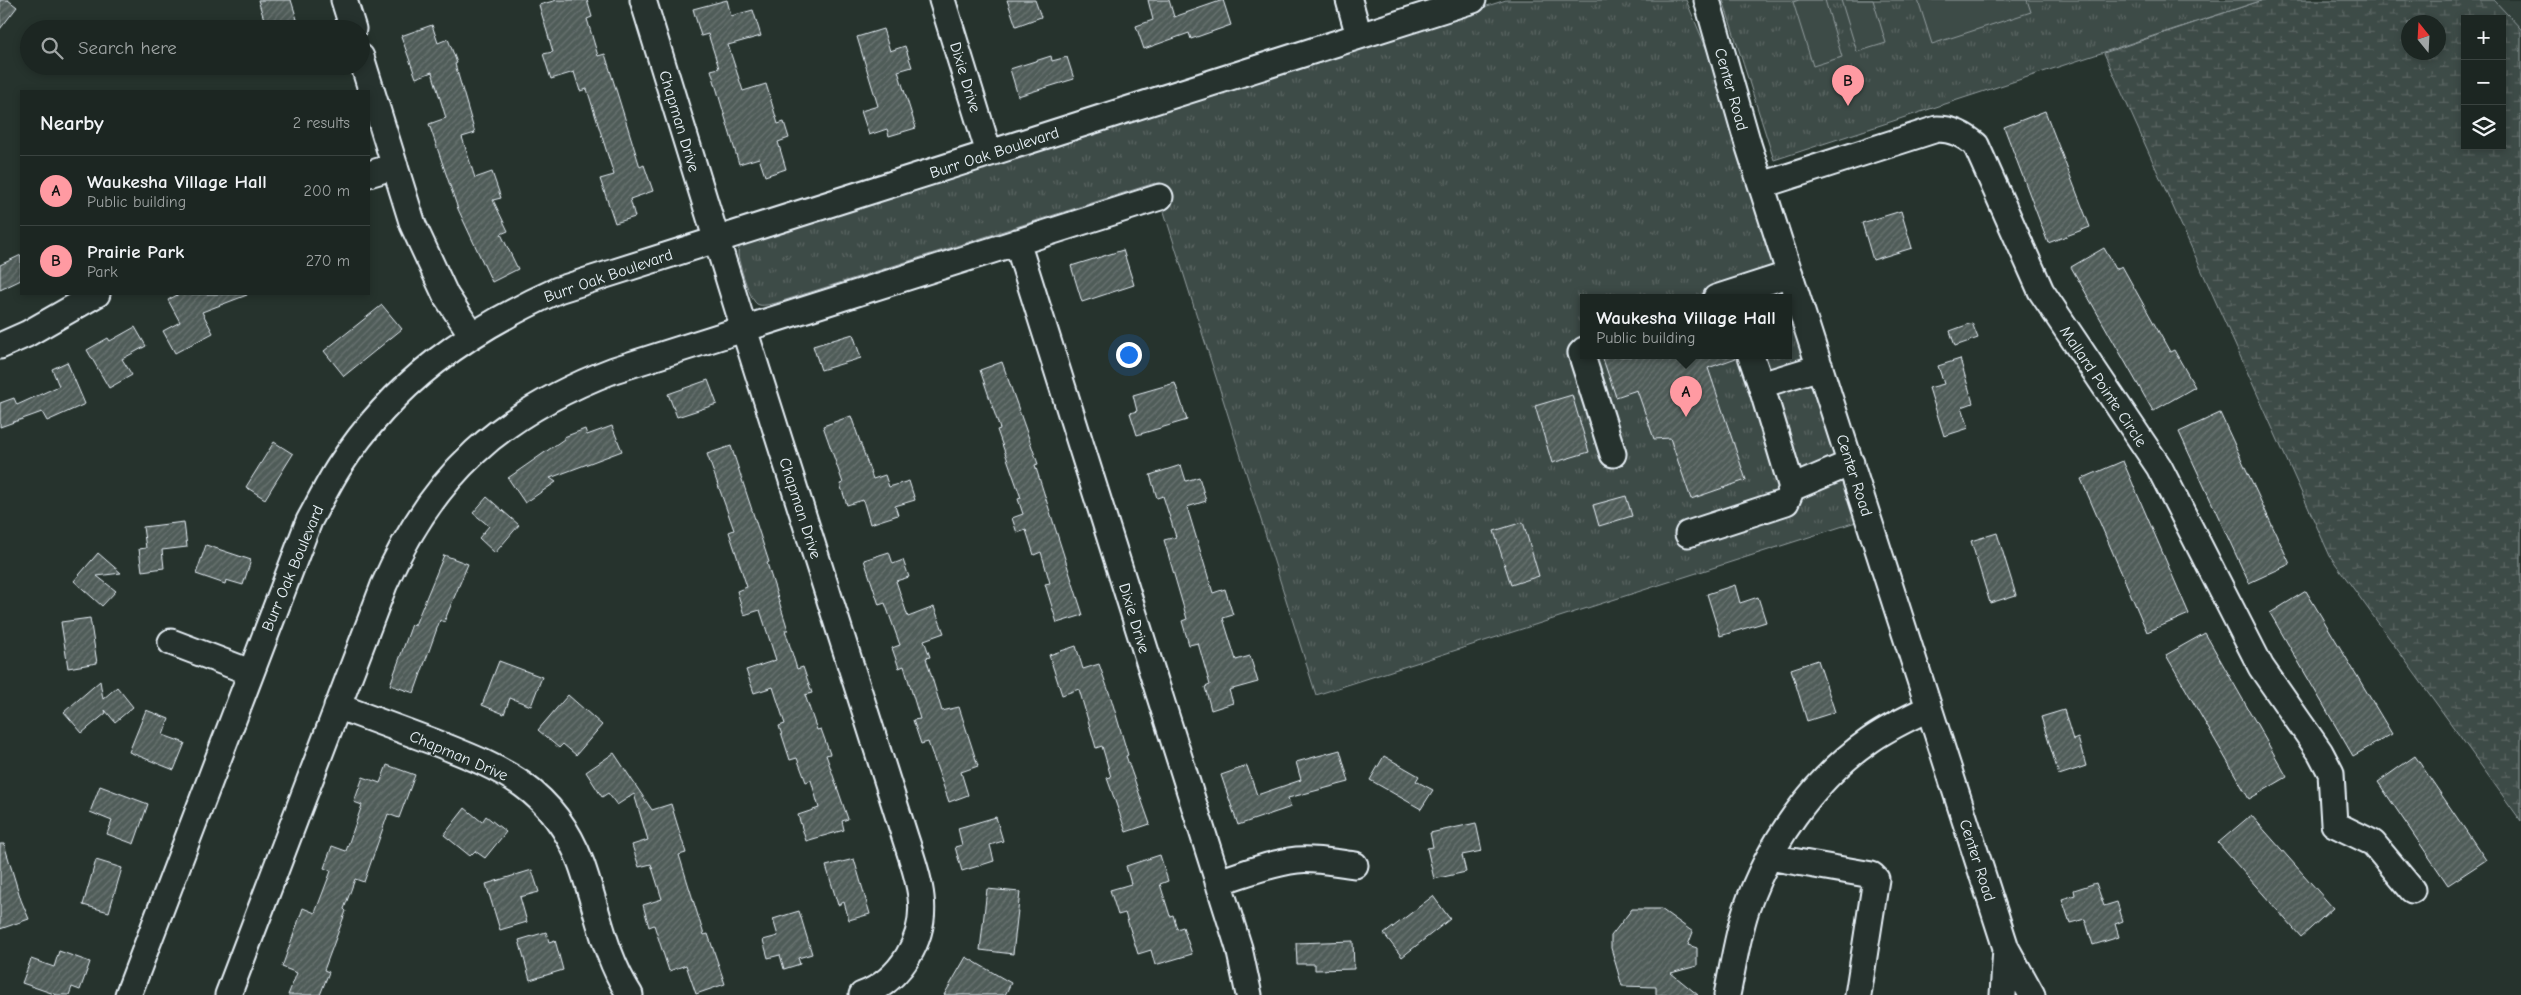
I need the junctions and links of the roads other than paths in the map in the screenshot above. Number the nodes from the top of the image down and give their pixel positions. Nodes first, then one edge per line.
1 (344, 0) edge
2 (643, 0) edge
3 (942, 0) edge
4 (1349, 0) edge
5 (1473, 0) edge
6 (1706, 0) edge
7 (350, 20) edge
8 (1359, 36) junction
9 (367, 75) edge
10 (989, 153) junction
11 (395, 166) junction
12 (370, 174) edge
13 (1762, 185) junction
14 (1160, 197) dead end
15 (718, 239) junction
16 (1017, 242) junction
17 (1790, 274) junction
18 (1728, 294) edge
19 (95, 295) edge
20 (744, 329) junction
21 (472, 334) junction
22 (0, 346) edge
23 (1583, 359) edge
24 (1752, 359) edge
25 (1820, 367) junction
26 (1761, 385) junction
27 (1614, 454) dead end
28 (1851, 463) junction
29 (1792, 488) junction
30 (1688, 534) dead end
31 (171, 642) dead end
32 (250, 672) junction
33 (337, 706) junction
34 (1930, 708) junction
35 (1769, 857) junction
36 (1355, 865) dead end
37 (1218, 882) junction
38 (2412, 890) dead end
39 (2006, 948) junction
40 (128, 995) edge
41 (228, 995) edge
42 (630, 995) edge
43 (862, 995) edge
44 (1249, 995) edge
45 (1727, 995) edge
46 (1858, 995) edge
47 (2003, 995) edge
48 (2032, 995) edge

1 - 7 street
2 - 15 street, Chapman Drive
3 - 10 street, Dixie Drive
4 - 8 street
5 - 8 street, Burr Oak Boulevard
6 - 13 street, Center Road
8 - 10 street, Burr Oak Boulevard
9 - 11 street
10 - 15 street, Burr Oak Boulevard
11 - 12 street
11 - 21 street
13 - 17 street, Center Road
13 - 38 street, Mallard Pointe Circle
14 - 16 street
15 - 20 street, Chapman Drive
15 - 21 street, Burr Oak Boulevard
16 - 20 street
16 - 37 street, Dixie Drive
17 - 18 street
17 - 25 street, Center Road
19 - 22 street
20 - 33 street
20 - 43 street, Chapman Drive
21 - 32 street, Burr Oak Boulevard
23 - 27 street
24 - 26 street
25 - 26 street
25 - 28 street, Center Road
26 - 29 street
28 - 29 street
28 - 34 street, Center Road
29 - 30 street
31 - 32 street
32 - 40 street, Burr Oak Boulevard
33 - 41 street
33 - 42 street, Chapman Drive
34 - 35 street
34 - 39 street, Center Road
35 - 45 street
35 - 46 street
36 - 37 street
37 - 44 street, Dixie Drive
39 - 47 street, Center Road
39 - 48 street, Center Road

